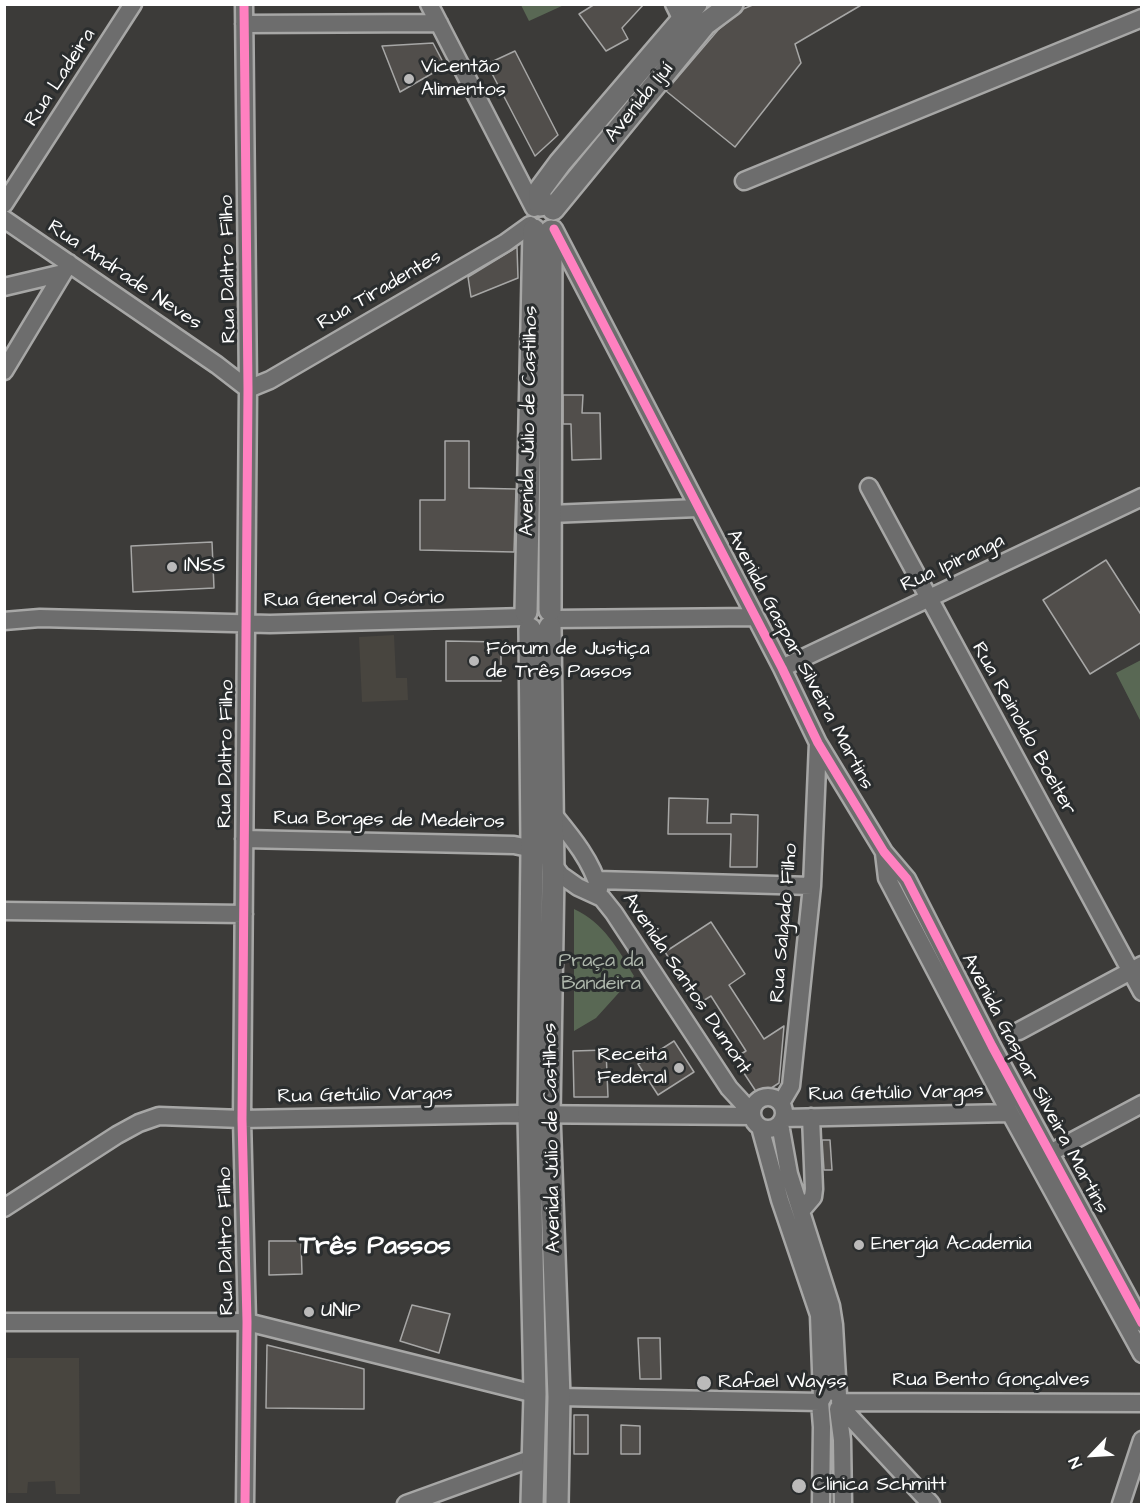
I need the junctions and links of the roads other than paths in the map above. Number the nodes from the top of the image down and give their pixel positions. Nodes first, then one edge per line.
1 (133, 4) edge
2 (244, 4) edge
3 (429, 4) edge
4 (696, 4) edge
5 (732, 4) edge
6 (678, 12) edge
7 (1142, 18) edge
8 (439, 23) junction
9 (244, 24) junction
10 (744, 181) dead end
11 (4, 204) edge
12 (4, 219) edge
13 (542, 220) junction
14 (66, 268) junction
15 (4, 287) edge
16 (4, 371) edge
17 (248, 389) junction
18 (869, 487) dead end
19 (1142, 497) edge
20 (698, 508) junction
21 (528, 514) junction
22 (550, 514) junction
23 (928, 598) junction
24 (754, 617) junction
25 (539, 619) junction
26 (4, 621) edge
27 (247, 623) junction
28 (782, 668) junction
29 (818, 743) junction
30 (553, 814) junction
31 (244, 839) junction
32 (532, 848) junction
33 (884, 852) junction
34 (552, 862) junction
35 (597, 880) junction
36 (812, 886) junction
37 (602, 898) junction
38 (4, 911) edge
39 (244, 914) junction
40 (1136, 968) edge
41 (1142, 992) edge
42 (1020, 1031) dead end
43 (1142, 1104) edge
44 (1010, 1113) junction
45 (539, 1114) junction
46 (781, 1115) junction
47 (811, 1117) junction
48 (242, 1119) junction
49 (755, 1119) junction
50 (1050, 1153) junction
51 (4, 1208) edge
52 (801, 1211) junction
53 (4, 1322) edge
54 (247, 1322) junction
55 (1138, 1330) edge
56 (1142, 1354) edge
57 (535, 1394) junction
58 (559, 1396) junction
59 (831, 1403) junction
60 (1142, 1403) edge
61 (1142, 1440) edge
62 (533, 1458) junction
63 (245, 1504) edge
64 (406, 1504) edge
65 (532, 1504) edge
66 (558, 1504) edge
67 (821, 1504) edge
68 (843, 1504) edge
69 (931, 1504) edge
70 (1121, 1504) edge

1 - 11 street, Rua Ladeira
2 - 9 street, Rua Daltro Filho
3 - 8 street, Avenida Gaspar Silveira Martins
4 - 6 main road, Avenida Ijuí
5 - 13 main road, Avenida Ijuí
6 - 13 main road, Avenida Ijuí
7 - 10 street
8 - 9 street
8 - 13 street, Avenida Gaspar Silveira Martins
9 - 17 street, Rua Daltro Filho
12 - 14 street, Rua Andrade Neves
13 - 17 street, Rua Tiradentes
13 - 20 street, Avenida Gaspar Silveira Martins
13 - 21 main road, Avenida Júlio de Castilhos
13 - 22 main road, Avenida Júlio de Castilhos
14 - 15 street
14 - 16 street
14 - 17 street, Rua Andrade Neves
17 - 27 street, Rua Daltro Filho
18 - 23 street, Rua Reinoldo Boelter
19 - 23 street, Rua Ipiranga
20 - 22 street
20 - 24 street, Avenida Gaspar Silveira Martins
21 - 22 main road
21 - 25 main road, Avenida Júlio de Castilhos
22 - 25 main road, Avenida Júlio de Castilhos
23 - 28 street, Rua Ipiranga
23 - 40 street, Rua Reinoldo Boelter
24 - 25 street, Rua General Osório
24 - 28 street, Avenida Gaspar Silveira Martins
25 - 27 street, Rua General Osório
25 - 30 main road, Avenida Júlio de Castilhos
25 - 32 main road, Avenida Júlio de Castilhos
26 - 27 street, Rua General Osório
27 - 31 street, Rua Daltro Filho
28 - 29 street, Avenida Gaspar Silveira Martins
29 - 33 street, Avenida Gaspar Silveira Martins
29 - 36 street, Rua Salgado Filho
30 - 34 main road, Avenida Júlio de Castilhos
30 - 35 street
31 - 32 street, Rua Borges de Medeiros
31 - 39 street, Rua Daltro Filho
32 - 34 street, Avenida Santos Dumont
32 - 45 main road, Avenida Júlio de Castilhos
33 - 44 street, Avenida Gaspar Silveira Martins
33 - 50 street, Avenida Gaspar Silveira Martins
34 - 37 street, Avenida Santos Dumont
34 - 45 main road, Avenida Júlio de Castilhos
35 - 36 street
35 - 37 street
36 - 46 street, Rua Salgado Filho
37 - 49 street, Avenida Santos Dumont
38 - 39 street
39 - 48 street, Rua Daltro Filho
40 - 41 street, Rua Reinoldo Boelter
40 - 42 street
43 - 50 street
44 - 47 street, Rua Getúlio Vargas
44 - 55 street, Avenida Gaspar Silveira Martins
45 - 48 street, Rua Getúlio Vargas
45 - 49 street, Rua Getúlio Vargas
45 - 57 main road, Avenida Júlio de Castilhos
45 - 58 main road, Avenida Júlio de Castilhos
46 - 47 street, Rua Getúlio Vargas
46 - 49 street
46 - 49 street
46 - 52 street, Avenida Santos Dumont
47 - 52 street
48 - 51 street, Rua Getúlio Vargas
48 - 54 street, Rua Daltro Filho
49 - 59 street, Avenida Santos Dumont
50 - 55 street, Avenida Gaspar Silveira Martins
52 - 59 street, Avenida Santos Dumont
53 - 54 street
54 - 57 street
54 - 63 street, Rua Daltro Filho
55 - 56 street, Avenida Gaspar Silveira Martins
57 - 58 main road
57 - 62 main road, Avenida Júlio de Castilhos
58 - 59 street, Rua Bento Gonçalves
58 - 66 main road, Avenida Júlio de Castilhos
59 - 60 street, Rua Bento Gonçalves
59 - 67 street, Avenida Santos Dumont
59 - 68 street, Avenida Santos Dumont
59 - 69 street
61 - 70 street
62 - 64 street
62 - 65 main road, Avenida Júlio de Castilhos

